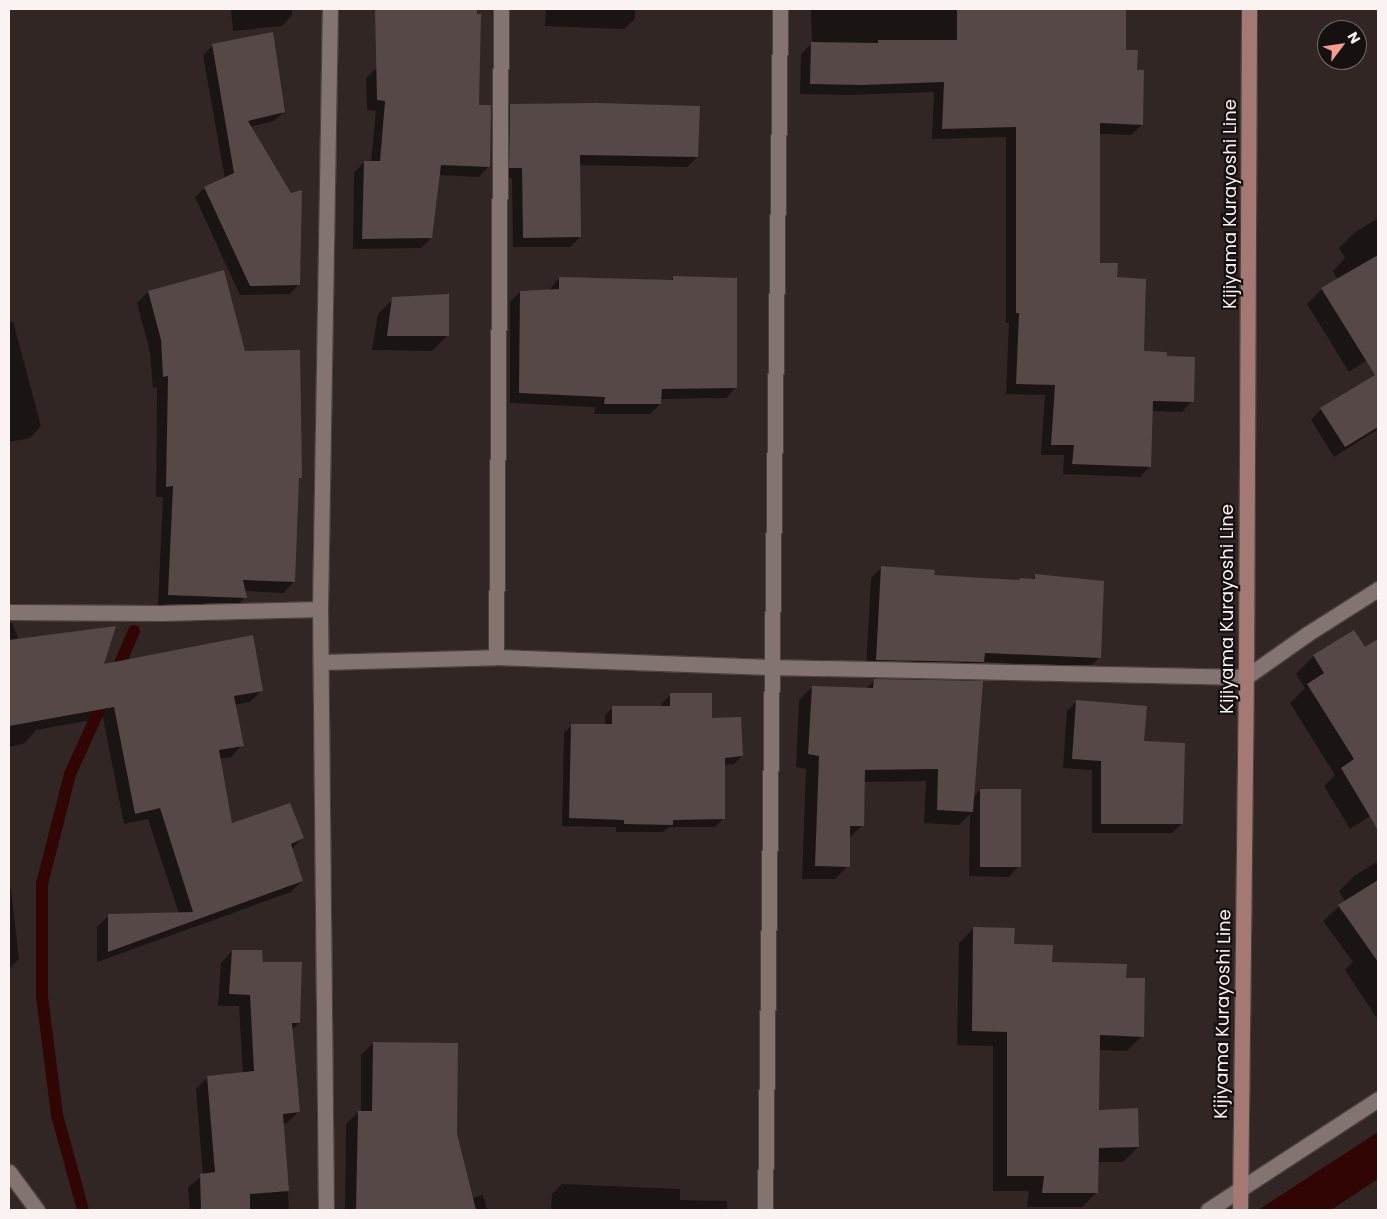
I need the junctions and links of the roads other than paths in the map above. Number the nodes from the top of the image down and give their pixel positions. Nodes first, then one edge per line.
1 (330, 9) edge
2 (501, 9) edge
3 (780, 9) edge
4 (1249, 9) edge
5 (1378, 589) edge
6 (320, 609) junction
7 (9, 612) edge
8 (496, 657) junction
9 (322, 662) junction
10 (770, 667) junction
11 (1246, 677) junction
12 (1378, 1099) edge
13 (9, 1172) edge
14 (1240, 1190) junction
15 (37, 1210) edge
16 (326, 1210) edge
17 (765, 1210) edge
18 (1208, 1210) edge
19 (1240, 1210) edge

1 - 6 street
2 - 8 street
3 - 10 street
4 - 11 main road, Kijiyama Kurayoshi Line
5 - 11 street
6 - 7 street
6 - 9 street
8 - 9 street
8 - 10 street
9 - 16 street
10 - 11 street
10 - 17 street
11 - 14 main road, Kijiyama Kurayoshi Line
12 - 14 street
13 - 15 street
14 - 18 street
14 - 19 main road, Kijiyama Kurayoshi Line

